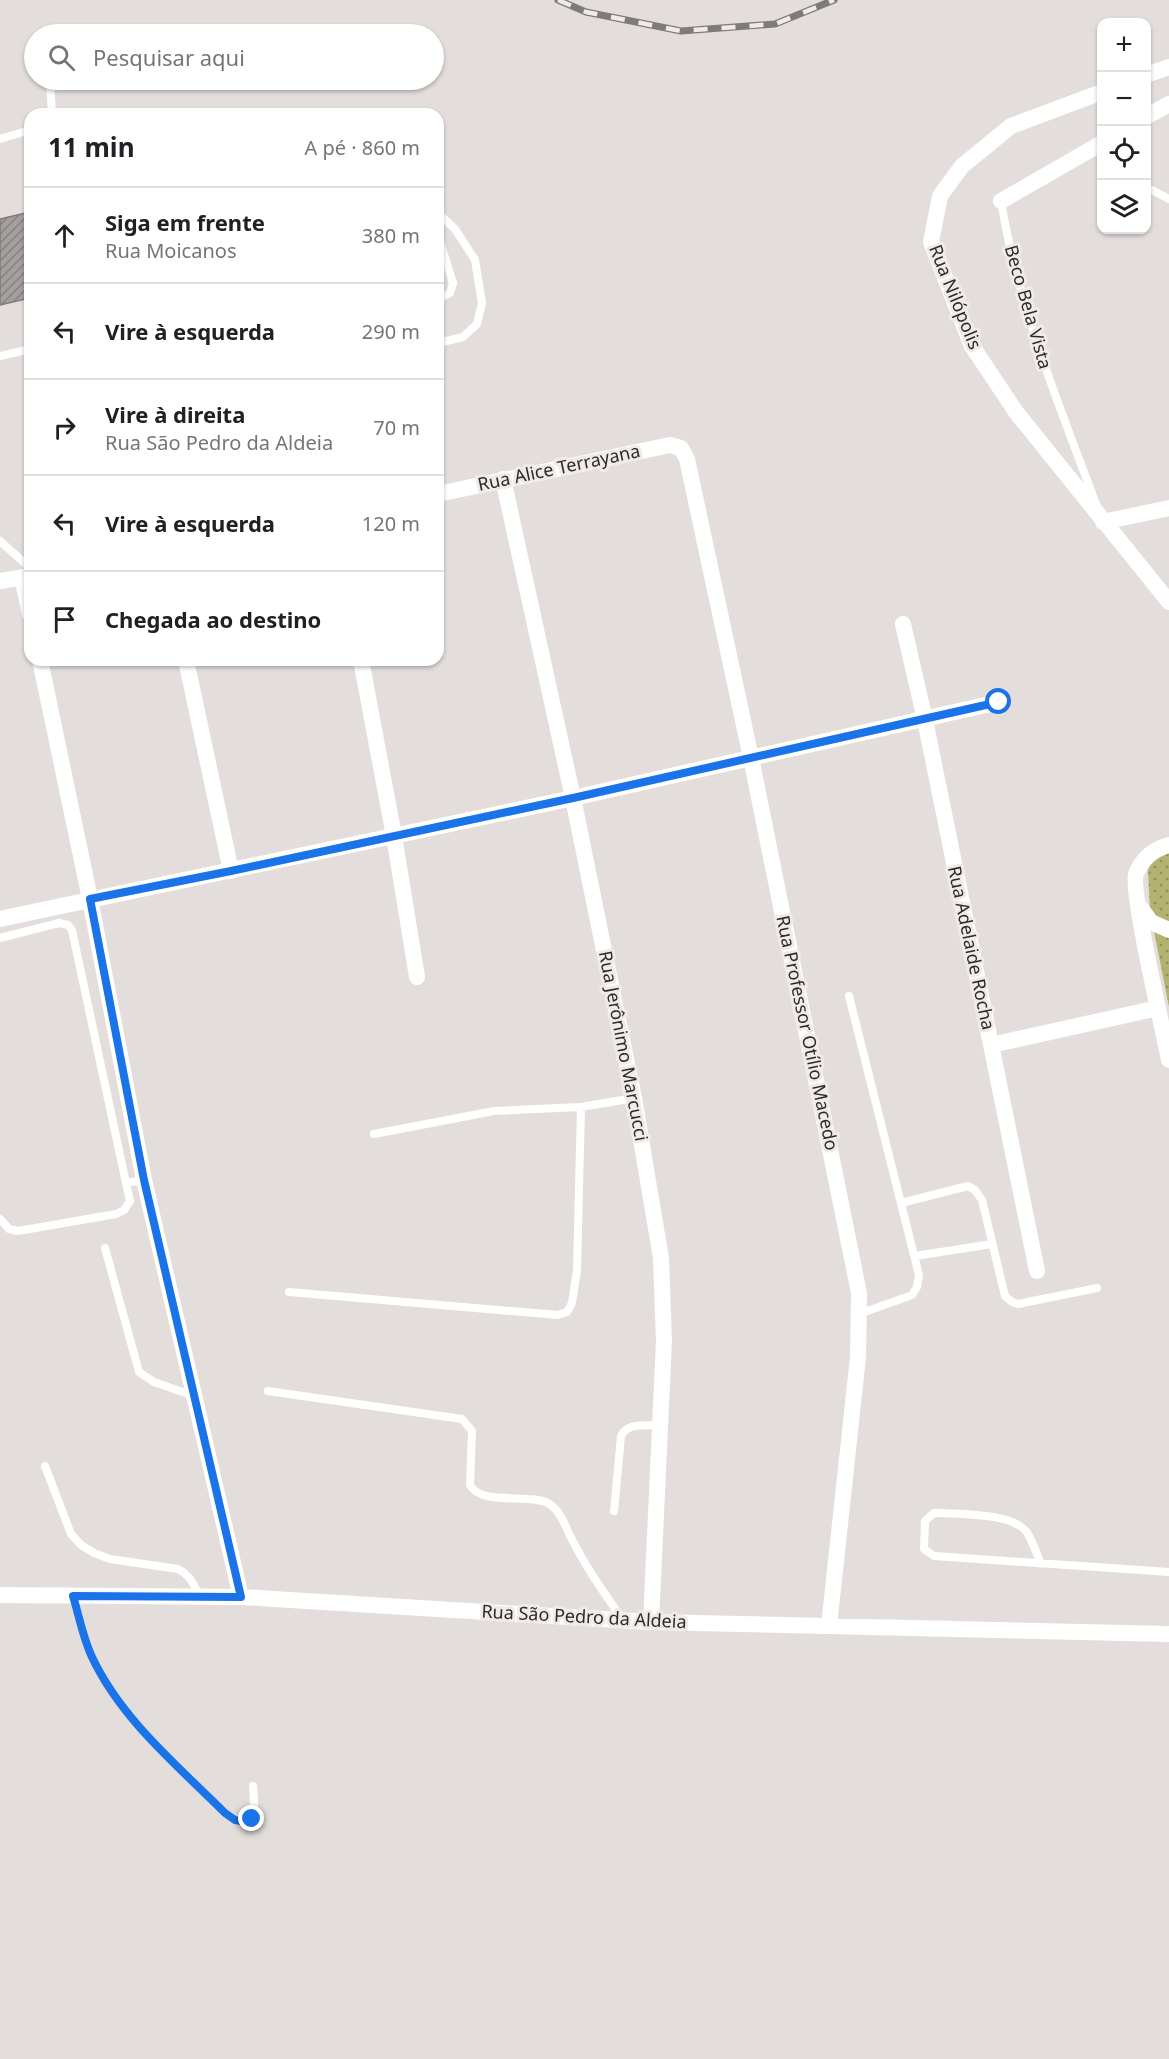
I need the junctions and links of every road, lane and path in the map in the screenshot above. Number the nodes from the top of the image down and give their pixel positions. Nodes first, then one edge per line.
1 (1169, 67) edge
2 (1151, 73) edge
3 (51, 90) edge
4 (1097, 94) edge
5 (1169, 104) edge
6 (52, 108) edge
7 (1151, 114) edge
8 (24, 132) edge
9 (0, 139) edge
10 (1097, 147) edge
11 (1151, 190) edge
12 (1169, 199) edge
13 (1000, 201) joint
14 (444, 219) edge
15 (444, 254) edge
16 (444, 296) edge
17 (444, 342) edge
18 (24, 350) edge
19 (0, 356) edge
20 (681, 448) joint
21 (503, 479) junction
22 (444, 493) edge
23 (1169, 508) edge
24 (1103, 522) junction
25 (0, 541) edge
26 (24, 570) edge
27 (24, 575) edge
28 (0, 581) edge
29 (1169, 602) edge
30 (903, 624) dead end
31 (41, 666) edge
32 (187, 666) edge
33 (362, 666) edge
34 (999, 702) dead end
35 (925, 720) junction
36 (751, 758) junction
37 (573, 798) junction
38 (394, 836) junction
39 (1169, 845) edge
40 (231, 871) junction
41 (90, 899) junction
42 (1138, 904) junction
43 (0, 919) edge
44 (1169, 930) edge
45 (0, 938) edge
46 (417, 976) dead end
47 (849, 996) dead end
48 (1158, 1008) junction
49 (991, 1045) junction
50 (1169, 1060) edge
51 (634, 1098) junction
52 (581, 1107) junction
53 (374, 1134) dead end
54 (144, 1180) junction
55 (126, 1183) junction
56 (901, 1203) junction
57 (0, 1219) edge
58 (992, 1244) junction
59 (105, 1248) dead end
60 (915, 1256) junction
61 (1037, 1271) dead end
62 (1097, 1288) dead end
63 (289, 1292) dead end
64 (859, 1314) junction
65 (268, 1391) dead end
66 (194, 1396) junction
67 (660, 1425) junction
68 (45, 1466) dead end
69 (614, 1511) dead end
70 (1041, 1564) junction
71 (1169, 1572) edge
72 (0, 1595) edge
73 (73, 1596) junction
74 (201, 1597) junction
75 (241, 1597) junction
76 (623, 1620) junction
77 (651, 1622) junction
78 (829, 1626) junction
79 (1169, 1634) edge
80 (254, 1786) dead end

1 - 2 street
3 - 6 lane
4 - 24 street, Rua Nilópolis
5 - 7 street
8 - 9 lane
10 - 13 street, Beco Bela Vista
11 - 12 lane
13 - 24 lane, Beco Bela Vista
14 - 17 lane
15 - 16 lane
18 - 19 lane
20 - 21 street, Rua Alice Terrayana
20 - 36 street, Rua Professor Otílio Macedo
21 - 22 street, Rua Alice Terrayana
21 - 37 street, Rua Jerônimo Marcucci
23 - 24 street
24 - 29 street, Rua Nilópolis
25 - 26 lane
27 - 28 street
30 - 35 street, Rua Adelaide Rocha
31 - 41 street
32 - 40 street
33 - 38 street
34 - 35 street
35 - 36 street
35 - 49 street, Rua Adelaide Rocha
36 - 37 street
36 - 64 street, Rua Professor Otílio Macedo
37 - 38 street
37 - 51 street, Rua Jerônimo Marcucci
38 - 40 street
38 - 46 street
39 - 42 street
40 - 41 street
41 - 43 street
41 - 54 street
42 - 44 street
42 - 48 street
45 - 55 lane
47 - 56 lane
48 - 49 street
48 - 50 street
49 - 61 street, Rua Adelaide Rocha
51 - 52 lane
51 - 67 street, Rua Jerônimo Marcucci
52 - 53 lane
52 - 63 lane
54 - 55 lane
54 - 66 street
55 - 57 lane
56 - 58 lane
56 - 60 lane
58 - 60 lane
58 - 62 lane
59 - 66 lane
60 - 64 lane
64 - 78 street, Rua Professor Otílio Macedo
65 - 76 lane
66 - 75 street
67 - 69 lane
67 - 77 street, Rua Jerônimo Marcucci
68 - 74 lane
70 - 70 lane
70 - 71 lane
72 - 73 street, Rua São Pedro da Aldeia
73 - 74 street, Rua São Pedro da Aldeia
73 - 80 lane
74 - 75 street, Rua São Pedro da Aldeia
75 - 76 street, Rua São Pedro da Aldeia
76 - 77 street, Rua São Pedro da Aldeia
77 - 78 street, Rua São Pedro da Aldeia
78 - 79 street, Rua São Pedro da Aldeia

